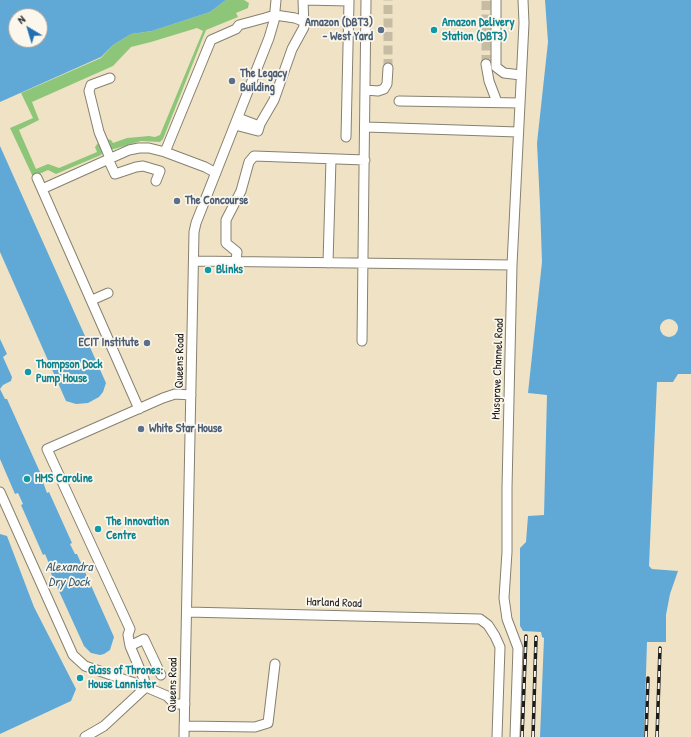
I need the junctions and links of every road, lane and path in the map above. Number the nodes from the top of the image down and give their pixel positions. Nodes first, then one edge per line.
1 (276, 0) edge
2 (366, 0) edge
3 (496, 0) edge
4 (523, 0) edge
5 (275, 18) junction
6 (302, 20) junction
7 (486, 64) tunnel mouth
8 (388, 68) tunnel mouth
9 (521, 75) junction
10 (110, 78) dead end
11 (366, 90) junction
12 (399, 101) dead end
13 (497, 102) junction
14 (520, 103) junction
15 (237, 122) junction
16 (366, 127) junction
17 (518, 132) junction
18 (346, 137) dead end
19 (165, 152) junction
20 (109, 159) junction
21 (331, 159) junction
22 (365, 160) junction
23 (216, 173) junction
24 (37, 178) dead end
25 (156, 181) dead end
26 (42, 189) junction
27 (194, 261) junction
28 (236, 261) junction
29 (328, 262) junction
30 (364, 264) junction
31 (512, 265) junction
32 (108, 293) dead end
33 (92, 300) junction
34 (362, 341) dead end
35 (191, 395) junction
36 (139, 409) junction
37 (0, 492) edge
38 (187, 612) junction
39 (130, 646) junction
40 (275, 664) dead end
41 (161, 675) dead end
42 (146, 687) junction
43 (185, 704) junction
44 (184, 726) junction
45 (85, 737) edge
46 (184, 737) edge
47 (498, 737) edge
48 (515, 737) edge

1 - 5 street, Queens Road
2 - 11 street
3 - 9 street
4 - 9 street, Musgrave Channel Road
5 - 6 street
5 - 15 street, Queens Road
5 - 19 street
6 - 15 street
6 - 18 street
7 - 13 street
8 - 11 street
9 - 14 street, Musgrave Channel Road
10 - 20 street
11 - 16 street
12 - 13 street
13 - 14 street
14 - 17 street, Musgrave Channel Road
15 - 23 street, Queens Road
16 - 17 street
16 - 22 street
17 - 31 street, Musgrave Channel Road
19 - 20 street
19 - 23 street
20 - 25 street
20 - 26 street
21 - 22 street
21 - 28 street
21 - 29 street
22 - 30 street
23 - 27 street, Queens Road
24 - 26 street
26 - 33 street
27 - 28 street
27 - 35 street, Queens Road
28 - 29 street
29 - 30 street
30 - 31 street
30 - 34 street
31 - 48 street, Musgrave Channel Road
32 - 33 street
33 - 36 street
35 - 36 street
35 - 38 street, Queens Road
36 - 39 street
37 - 42 street
38 - 43 street, Queens Road
38 - 47 street, Harland Road
39 - 41 street
39 - 42 street
40 - 44 street
42 - 43 street
42 - 45 street
43 - 44 street, Queens Road
44 - 46 street, Queens Road

